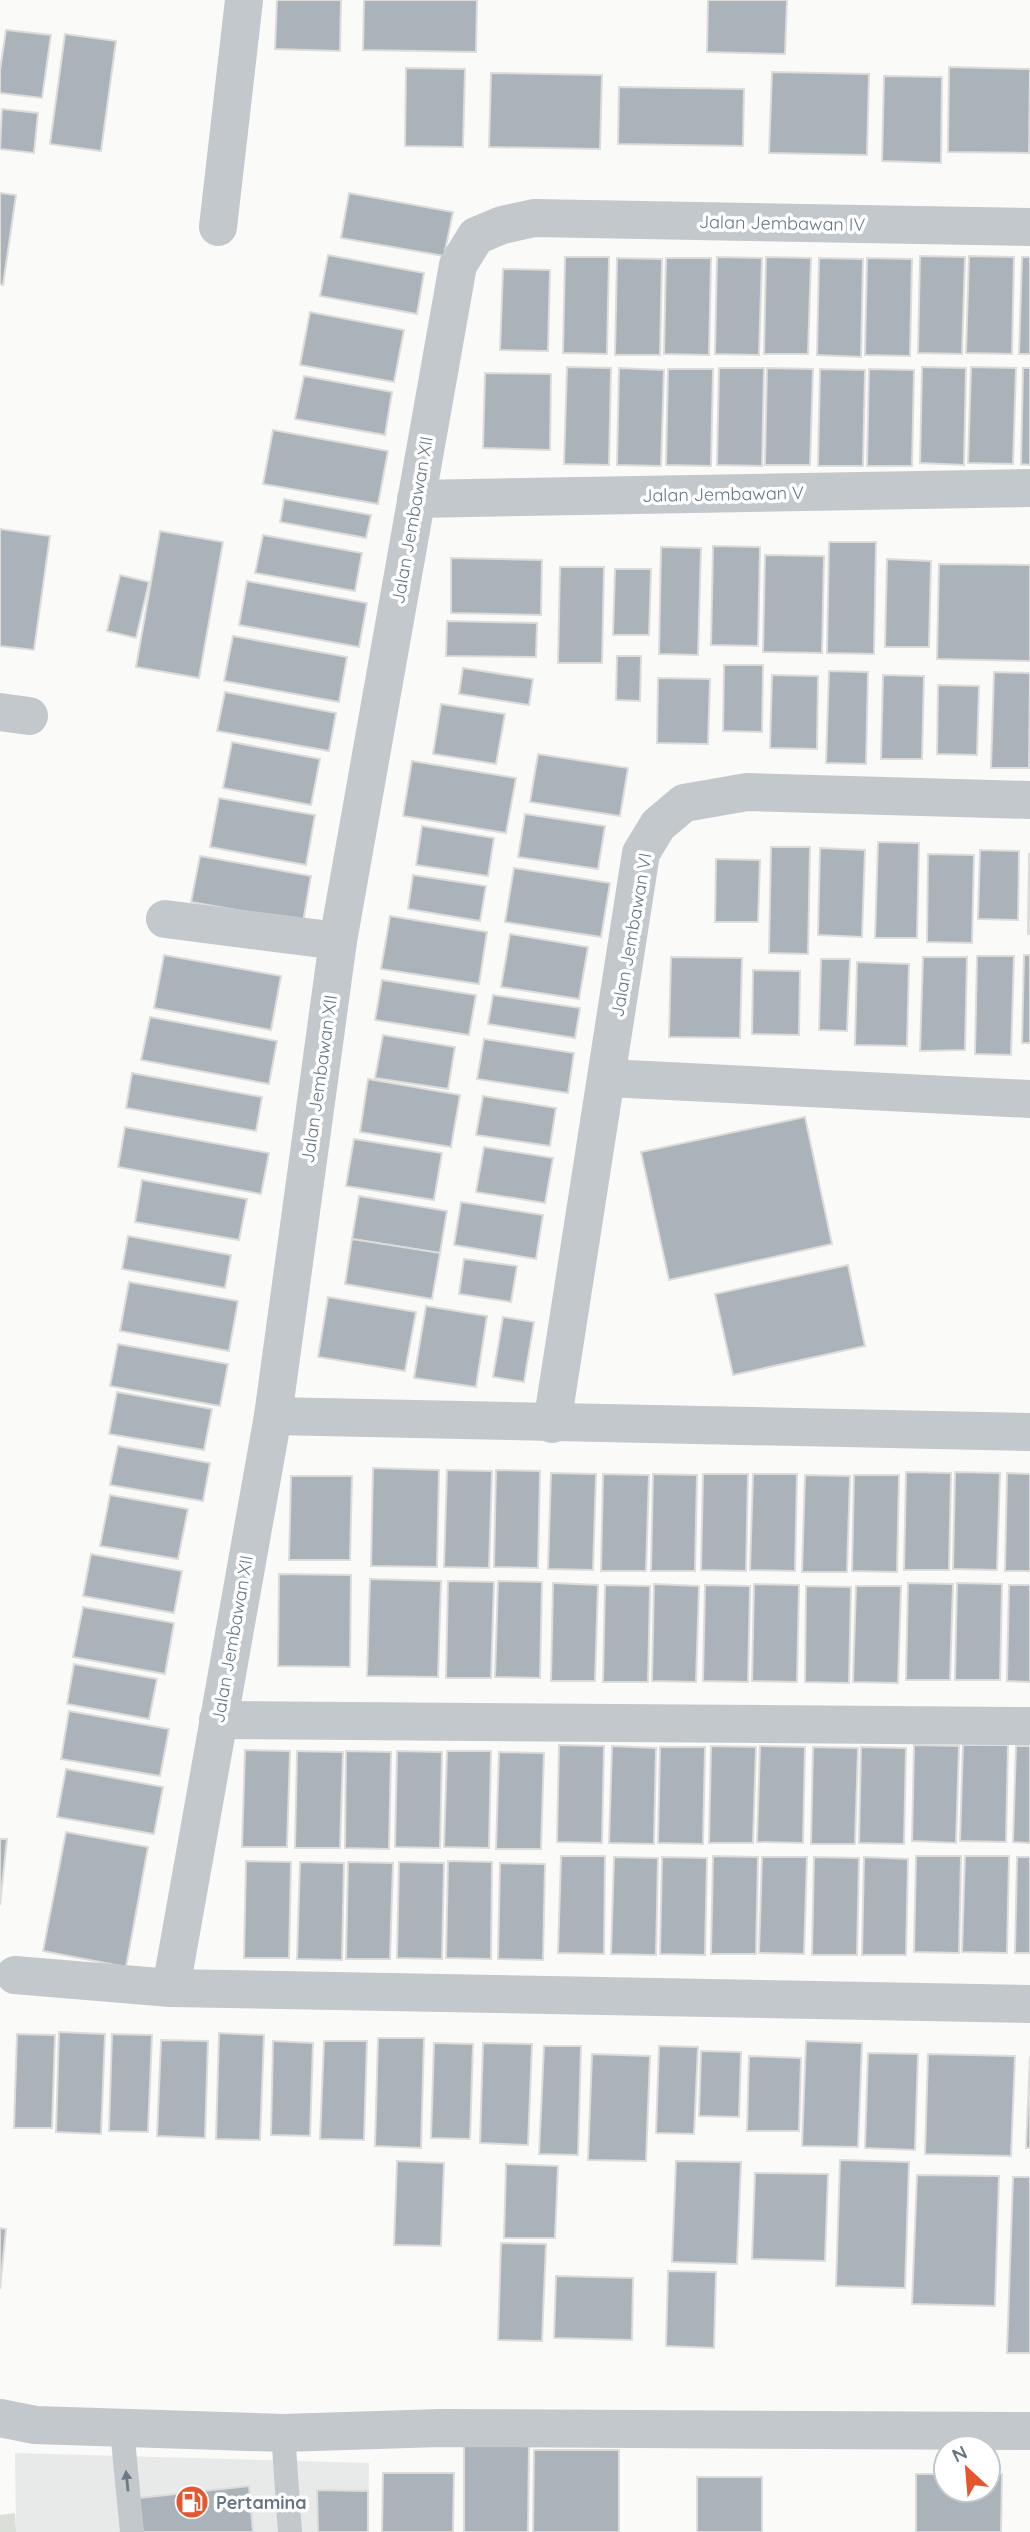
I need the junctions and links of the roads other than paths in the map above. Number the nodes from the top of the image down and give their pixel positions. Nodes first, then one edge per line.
1 (244, 0) edge
2 (534, 218) joint
3 (218, 227) dead end
4 (1030, 227) edge
5 (1030, 488) edge
6 (416, 499) junction
7 (1030, 800) edge
8 (165, 919) dead end
9 (338, 942) junction
10 (607, 1078) junction
11 (1030, 1098) edge
12 (273, 1416) junction
13 (552, 1424) junction
14 (1030, 1433) edge
15 (218, 1720) junction
16 (1030, 1726) edge
17 (15, 1975) dead end
18 (171, 1988) junction
19 (1030, 2004) edge
20 (0, 2418) edge
21 (122, 2430) junction
22 (1030, 2431) edge
23 (283, 2433) junction
24 (132, 2532) edge
25 (290, 2532) edge

1 - 3 street
2 - 4 street, Jalan Jembawan IV
2 - 6 street, Jalan Jembawan XII
5 - 6 street, Jalan Jembawan V
6 - 9 street, Jalan Jembawan XII
7 - 10 street, Jalan Jembawan VI
8 - 9 street
9 - 12 street, Jalan Jembawan XII
10 - 11 street
10 - 13 street, Jalan Jembawan VI
12 - 13 street
12 - 15 street, Jalan Jembawan XII
13 - 14 street
15 - 16 street
15 - 18 street, Jalan Jembawan XII
17 - 18 street
18 - 19 street
20 - 21 street
21 - 23 street
24 -> 21 lane
22 - 23 street
23 - 25 lane

